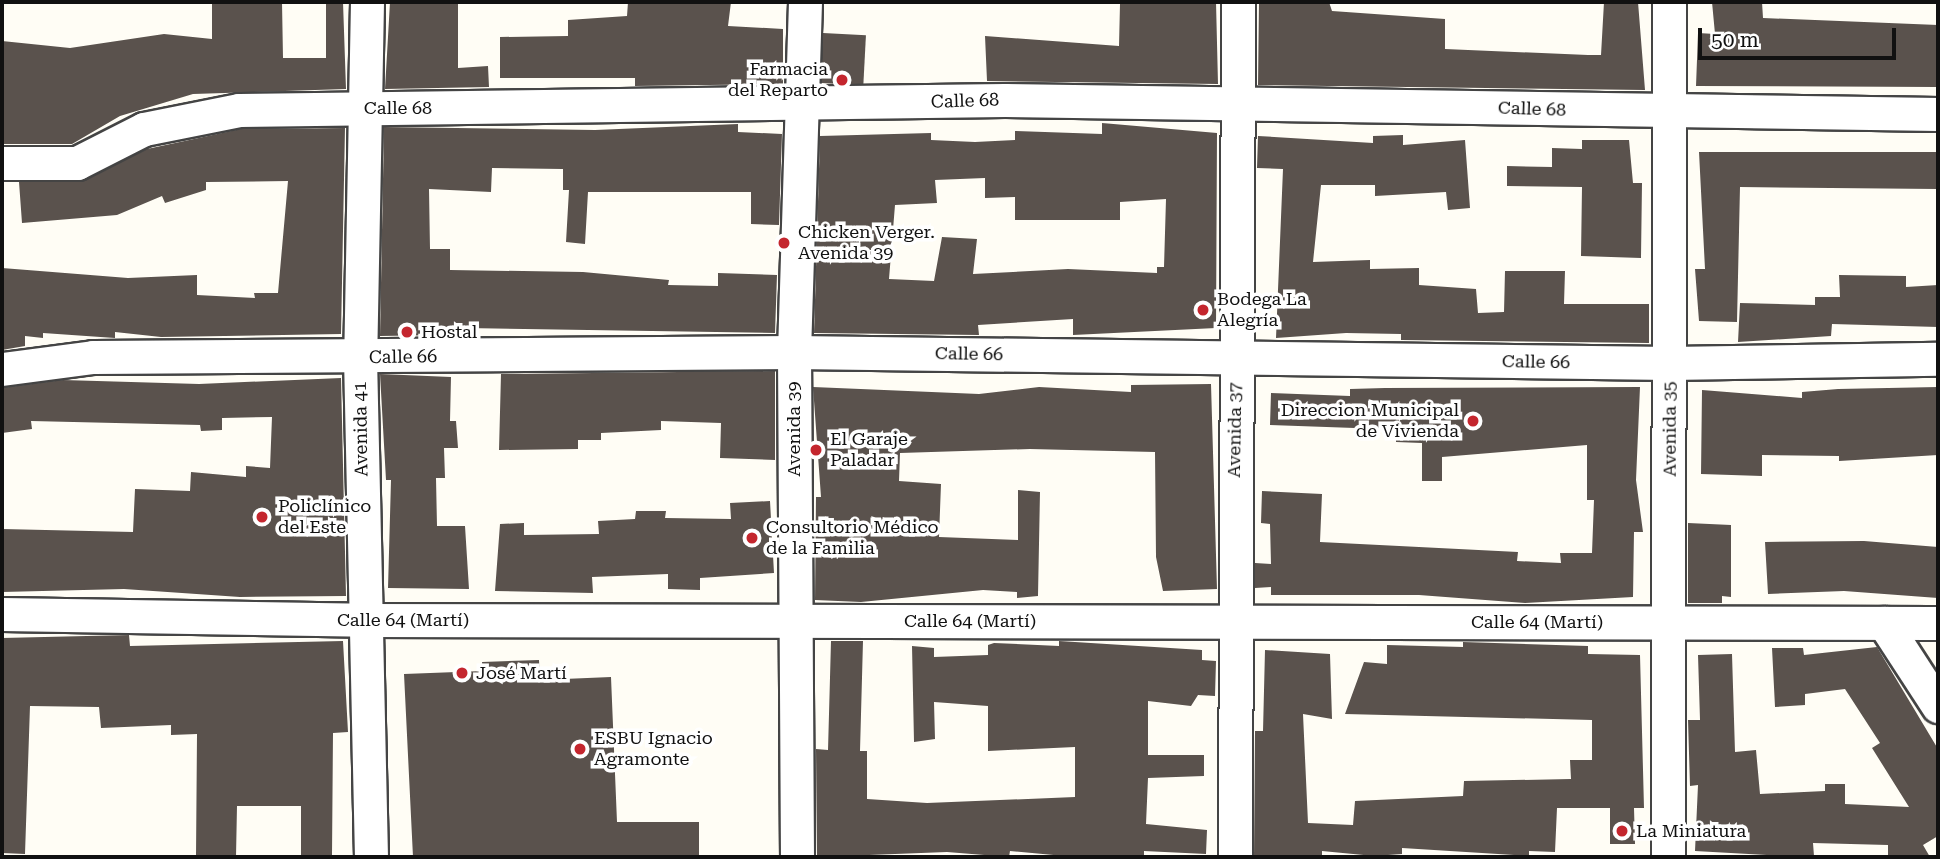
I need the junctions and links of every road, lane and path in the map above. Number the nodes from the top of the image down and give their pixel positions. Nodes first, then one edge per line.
1 (368, 2) edge
2 (805, 2) edge
3 (1238, 2) edge
4 (1668, 2) edge
5 (1237, 100) junction
6 (805, 106) junction
7 (369, 108) junction
8 (1670, 113) junction
9 (1938, 114) edge
10 (2, 163) edge
11 (794, 352) junction
12 (360, 357) junction
13 (1236, 358) junction
14 (1938, 359) edge
15 (1671, 363) junction
16 (2, 369) edge
17 (2, 614) edge
18 (364, 621) junction
19 (793, 621) junction
20 (1233, 622) junction
21 (1670, 622) junction
22 (1884, 623) junction
23 (1938, 623) edge
24 (1938, 706) edge
25 (371, 857) edge
26 (797, 857) edge
27 (1236, 857) edge
28 (1668, 857) edge

1 - 7 street, Avenida 41
2 - 6 street, Avenida 39
3 - 5 street, Avenida 37
4 - 8 street, Avenida 35
5 - 6 street, Calle 68
5 - 8 street, Calle 68
5 - 13 street, Avenida 37
6 - 7 street, Calle 68
6 - 11 street, Avenida 39
7 - 10 street, Calle 68
7 - 12 street, Avenida 41
8 - 9 street, Calle 68
8 - 15 street, Avenida 35
11 - 12 street, Calle 66
11 - 13 street, Calle 66
11 - 19 street, Avenida 39
12 - 16 street, Calle 66
12 - 18 street, Avenida 41
13 - 15 street, Calle 66
13 - 20 street, Avenida 37
14 - 15 street, Calle 66
15 - 21 street, Avenida 35
17 - 18 street, Calle 64 (Martí)
18 - 19 street, Calle 64 (Martí)
18 - 25 street, Avenida 41
19 - 20 street, Calle 64 (Martí)
19 - 26 street, Avenida 39
20 - 21 street, Calle 64 (Martí)
20 - 27 street, Avenida 37
21 - 22 street, Calle 64 (Martí)
21 - 28 street, Avenida 35
22 - 23 street, Calle 64 (Martí)
22 - 24 street

